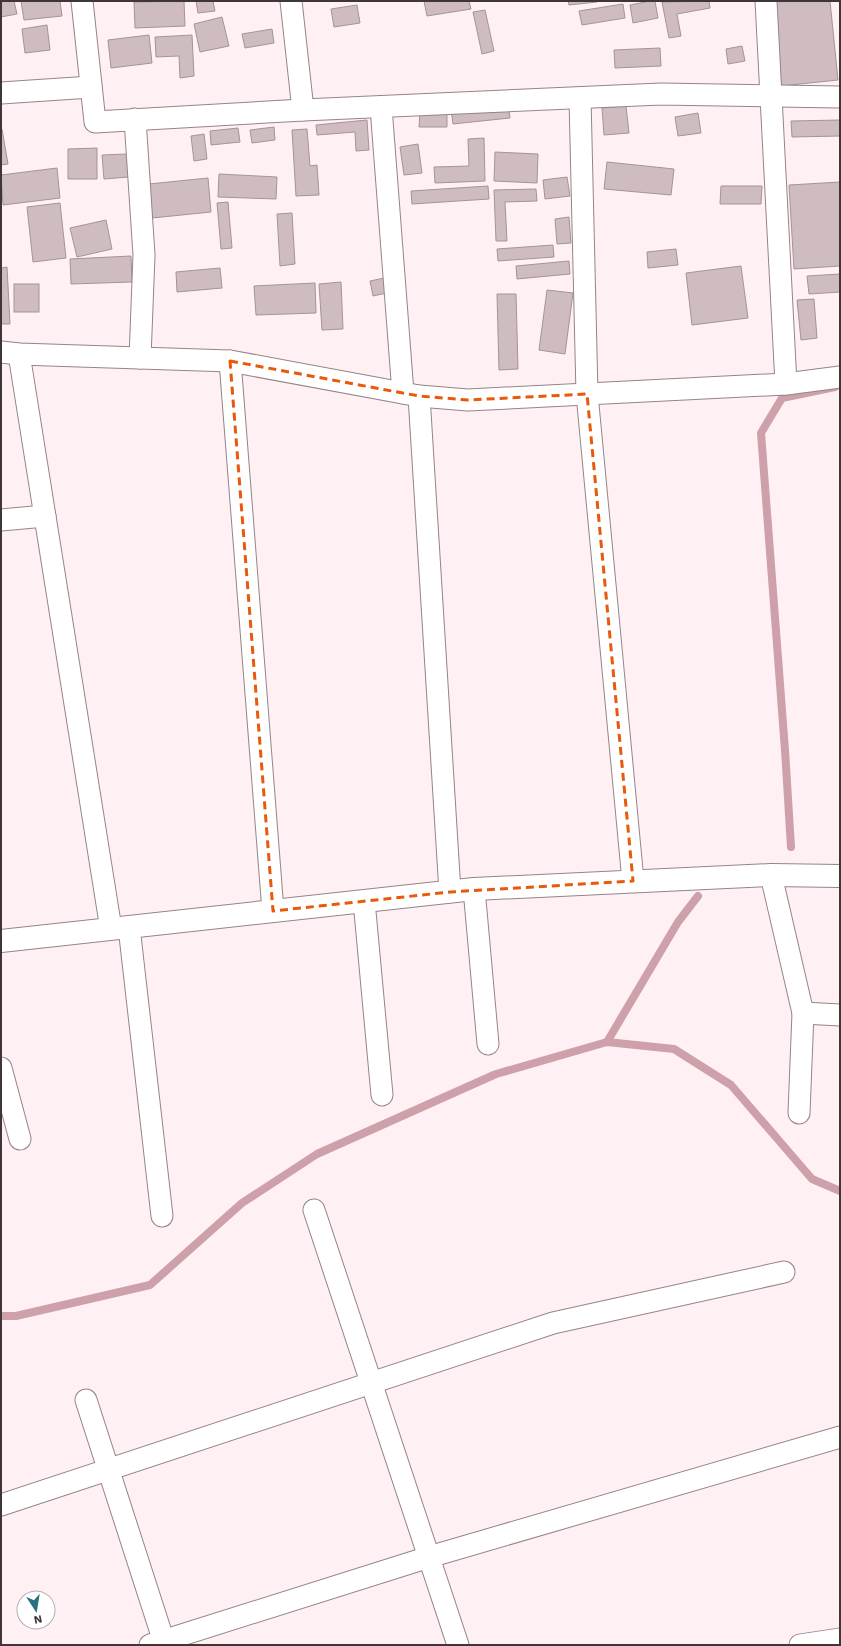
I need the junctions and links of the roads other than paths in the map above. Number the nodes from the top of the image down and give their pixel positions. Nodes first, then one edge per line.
1 (82, 1) edge
2 (291, 1) edge
3 (766, 1) edge
4 (92, 87) junction
5 (1, 93) edge
6 (771, 96) junction
7 (840, 97) edge
8 (580, 98) junction
9 (381, 107) junction
10 (303, 110) junction
11 (135, 120) junction
12 (10, 353) edge
13 (140, 358) junction
14 (230, 361) junction
15 (840, 377) edge
16 (786, 384) junction
17 (587, 394) junction
18 (411, 395) junction
19 (45, 516) junction
20 (1, 520) edge
21 (771, 875) junction
22 (840, 876) edge
23 (633, 881) junction
24 (474, 889) junction
25 (450, 892) junction
26 (364, 901) junction
27 (272, 911) junction
28 (120, 928) junction
29 (1, 940) edge
30 (803, 1013) junction
31 (840, 1015) edge
32 (488, 1044) dead end
33 (1, 1068) edge
34 (382, 1095) dead end
35 (799, 1113) dead end
36 (20, 1139) dead end
37 (314, 1210) dead end
38 (162, 1216) dead end
39 (784, 1272) dead end
40 (371, 1383) junction
41 (86, 1400) dead end
42 (840, 1437) edge
43 (108, 1470) junction
44 (1, 1505) edge
45 (429, 1557) junction
46 (833, 1642) edge
47 (159, 1644) edge
48 (458, 1645) edge
49 (800, 1645) edge

1 - 4 street
2 - 10 street
3 - 6 street
4 - 5 street
4 - 11 street
6 - 7 street
6 - 8 street
6 - 16 street
8 - 9 street
8 - 17 street
9 - 10 street
9 - 18 street
10 - 11 street
11 - 13 street
12 - 13 street
12 - 19 street
13 - 14 street
14 - 18 street
14 - 27 street
15 - 16 street
16 - 17 street
17 - 18 street
17 - 23 street
18 - 25 street
19 - 20 street
19 - 28 street
21 - 22 street
21 - 23 street
21 - 30 street
23 - 24 street
24 - 25 street
24 - 32 street
25 - 26 street
26 - 27 street
26 - 34 street
27 - 28 street
28 - 29 street
28 - 38 street
30 - 31 street
30 - 35 street
33 - 36 street
37 - 40 street
39 - 40 street
40 - 43 street
40 - 45 street
41 - 43 street
42 - 45 street
43 - 44 street
43 - 47 street
45 - 47 street
45 - 48 street
46 - 49 street

